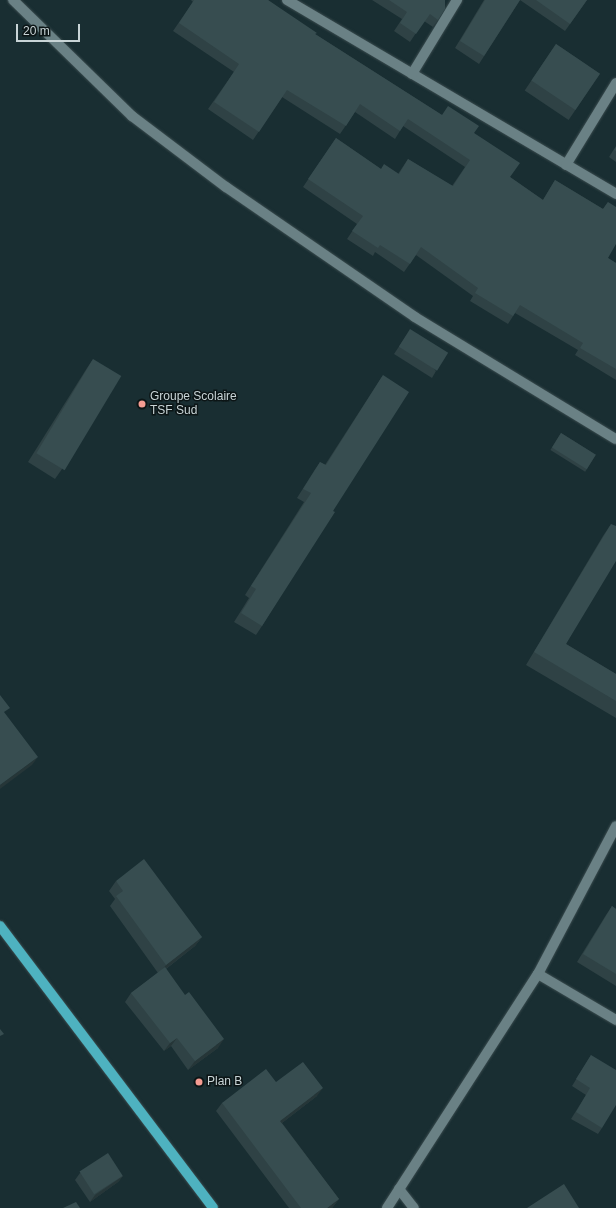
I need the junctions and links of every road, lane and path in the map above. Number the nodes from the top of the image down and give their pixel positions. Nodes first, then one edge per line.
1 (13, 0) edge
2 (287, 0) edge
3 (457, 0) edge
4 (412, 74) junction
5 (616, 83) edge
6 (566, 165) junction
7 (616, 194) edge
8 (616, 439) edge
9 (616, 826) edge
10 (0, 926) edge
11 (538, 974) junction
12 (616, 1020) edge
13 (399, 1189) junction
14 (213, 1208) edge
15 (387, 1208) edge
16 (414, 1208) edge

1 - 8 street
2 - 4 street
3 - 4 street
4 - 6 street
5 - 6 street
6 - 7 street
9 - 11 street
10 - 14 main road
11 - 12 street
11 - 13 street
13 - 15 street
13 - 16 street

